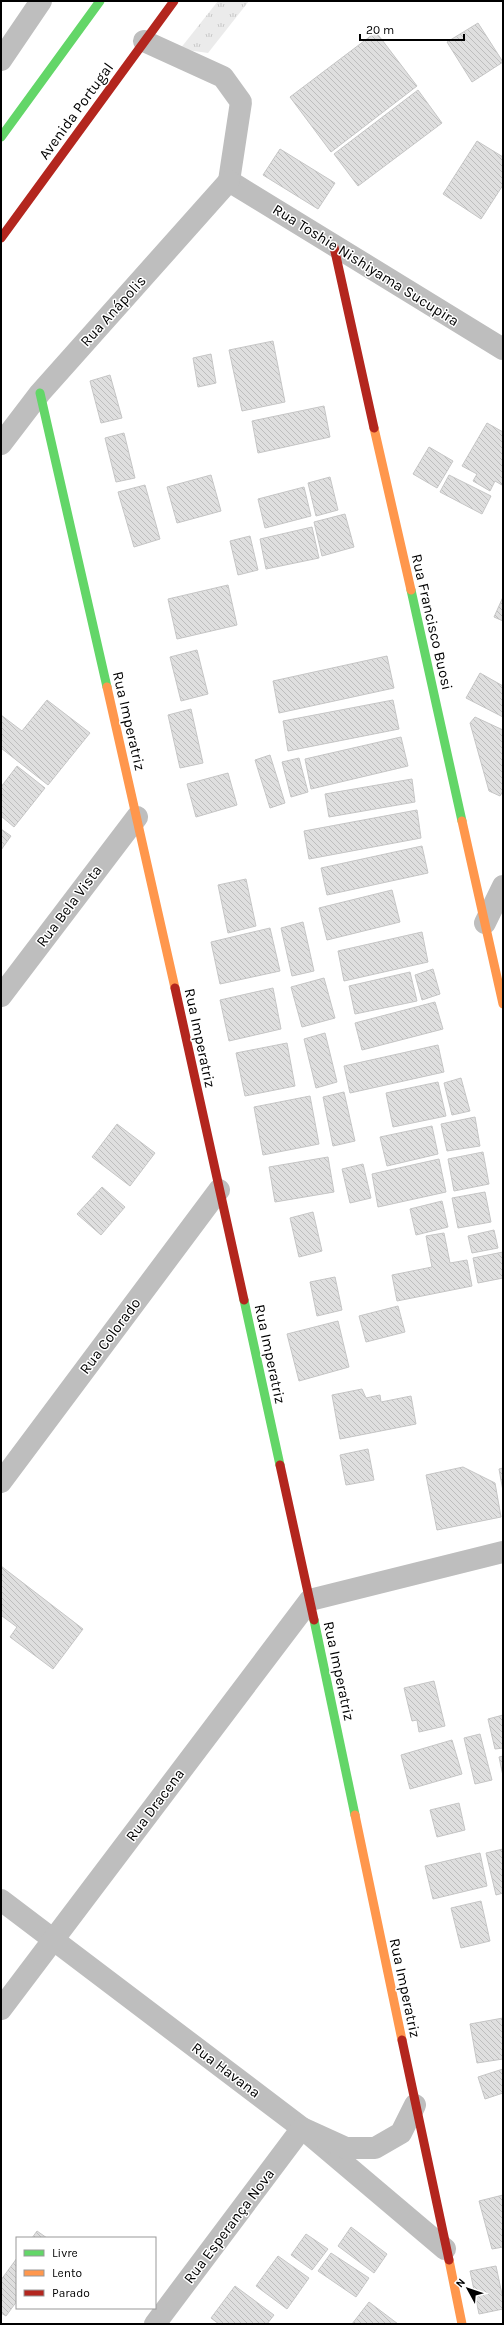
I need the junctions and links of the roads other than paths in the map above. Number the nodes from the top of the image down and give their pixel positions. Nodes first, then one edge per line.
1 (41, 1) edge
2 (100, 1) edge
3 (174, 1) edge
4 (144, 41) junction
5 (1, 59) edge
6 (1, 137) edge
7 (229, 180) junction
8 (1, 238) edge
9 (334, 247) junction
10 (503, 349) edge
11 (40, 393) junction
12 (1, 444) edge
13 (137, 817) junction
14 (503, 886) edge
15 (485, 923) junction
16 (1, 996) edge
17 (503, 1004) edge
18 (219, 1190) junction
19 (1, 1482) edge
20 (503, 1552) edge
21 (310, 1600) junction
22 (1, 1900) edge
23 (53, 1939) junction
24 (1, 2009) edge
25 (415, 2105) junction
26 (302, 2128) junction
27 (445, 2249) junction
28 (155, 2324) edge
29 (462, 2324) edge

1 - 5 street
2 - 6 street
3 - 4 street, Avenida Portugal
4 - 7 street
4 - 8 street, Avenida Portugal
7 - 9 street, Rua Toshie Nishiyama Sucupira
7 - 11 street, Rua Anápolis
9 - 10 street, Rua Toshie Nishiyama Sucupira
9 - 15 street, Rua Francisco Buosi
11 - 12 street, Rua Anápolis
11 - 13 street, Rua Imperatriz
13 - 16 street, Rua Bela Vista
13 - 18 street, Rua Imperatriz
14 - 15 street
15 - 17 street, Rua Francisco Buosi
18 - 19 street, Rua Colorado
18 - 21 street, Rua Imperatriz
20 - 21 street
21 - 23 street, Rua Dracena
21 - 25 street, Rua Imperatriz
22 - 23 street, Rua Havana
23 - 24 street, Rua Dracena
23 - 26 street, Rua Havana
25 - 26 street
25 - 27 street, Rua Imperatriz
26 - 27 street, Rua Havana
26 - 28 street, Rua Esperança Nova
27 - 29 street, Rua Imperatriz

